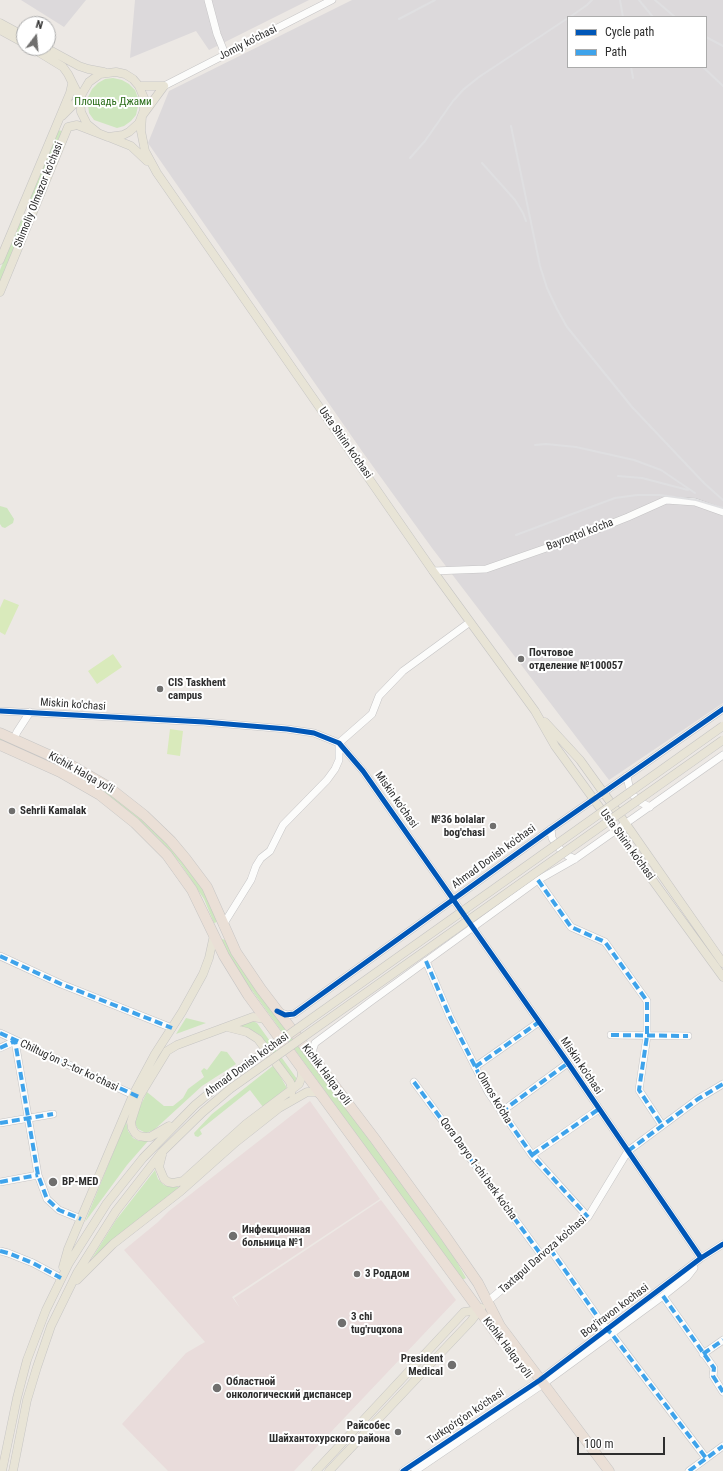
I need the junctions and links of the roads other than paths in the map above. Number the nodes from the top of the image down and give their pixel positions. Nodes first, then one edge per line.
1 (208, 0) edge
2 (332, 0) edge
3 (0, 23) edge
4 (0, 30) edge
5 (16, 32) edge
6 (16, 39) edge
7 (56, 54) edge
8 (225, 54) junction
9 (46, 56) edge
10 (106, 72) junction
11 (72, 84) junction
12 (139, 86) junction
13 (164, 86) junction
14 (80, 98) junction
15 (142, 116) junction
16 (59, 119) junction
17 (97, 132) junction
18 (108, 137) junction
19 (157, 173) junction
20 (22, 208) junction
21 (33, 212) junction
22 (0, 260) edge
23 (0, 292) edge
24 (723, 512) edge
25 (433, 571) junction
26 (470, 622) junction
27 (723, 709) edge
28 (0, 710) edge
29 (535, 711) junction
30 (30, 712) junction
31 (723, 726) edge
32 (0, 733) edge
33 (14, 739) junction
34 (723, 740) edge
35 (339, 743) junction
36 (0, 745) edge
37 (723, 755) edge
38 (627, 776) junction
39 (604, 793) junction
40 (594, 800) junction
41 (650, 807) junction
42 (626, 824) junction
43 (551, 829) junction
44 (616, 831) junction
45 (575, 859) junction
46 (538, 880) junction
47 (453, 900) junction
48 (224, 927) junction
49 (473, 927) junction
50 (214, 935) junction
51 (0, 956) edge
52 (426, 961) junction
53 (723, 963) edge
54 (723, 977) edge
55 (277, 1011) junction
56 (265, 1019) junction
57 (539, 1022) junction
58 (225, 1027) junction
59 (172, 1028) junction
60 (0, 1033) edge
61 (611, 1035) dead end
62 (647, 1036) junction
63 (688, 1036) dead end
64 (15, 1041) junction
65 (0, 1048) edge
66 (155, 1054) junction
67 (313, 1058) junction
68 (568, 1063) junction
69 (300, 1067) junction
70 (475, 1067) junction
71 (414, 1082) dead end
72 (723, 1084) edge
73 (292, 1090) junction
74 (136, 1096) junction
75 (322, 1096) junction
76 (286, 1102) junction
77 (599, 1109) junction
78 (501, 1112) junction
79 (53, 1114) dead end
80 (28, 1118) junction
81 (178, 1120) junction
82 (0, 1123) edge
83 (662, 1125) junction
84 (628, 1151) junction
85 (162, 1152) junction
86 (532, 1155) junction
87 (38, 1175) junction
88 (0, 1182) edge
89 (588, 1217) junction
90 (81, 1219) junction
91 (95, 1221) junction
92 (723, 1244) edge
93 (68, 1249) junction
94 (550, 1249) junction
95 (0, 1251) edge
96 (542, 1256) junction
97 (701, 1258) junction
98 (61, 1278) junction
99 (68, 1290) junction
100 (663, 1296) junction
101 (488, 1302) junction
102 (479, 1310) junction
103 (609, 1332) junction
104 (723, 1340) edge
105 (704, 1354) junction
106 (539, 1384) junction
107 (723, 1392) edge
108 (723, 1446) edge
109 (706, 1458) junction
110 (2, 1471) edge
111 (13, 1471) edge
112 (316, 1471) edge
113 (329, 1471) edge
114 (403, 1471) edge
115 (415, 1471) edge
116 (600, 1471) edge
117 (609, 1471) edge
118 (689, 1471) edge

1 - 8 street
2 - 8 street, Jomiy ko'chasi
3 - 5 main road
4 - 6 main road
7 - 10 main road
8 - 13 street, Jomiy ko'chasi
9 - 11 main road
10 - 12 main road
10 - 14 main road
11 - 14 main road
11 - 16 main road, Shimoliy Olmazor ko'chasi
12 - 13 main road
12 - 15 main road
13 - 15 main road
14 - 16 main road, Shimoliy Olmazor ko'chasi
14 - 17 main road
15 - 18 main road
15 - 19 main road, Usta Shirin ko'chasi
16 - 20 main road, Shimoliy Olmazor ko'chasi
17 - 18 main road
17 - 21 main road, Shimoliy Olmazor ko'chasi
18 - 19 main road, Usta Shirin ko'chasi
19 - 25 main road, Usta Shirin ko'chasi
20 - 21 main road
20 - 22 main road, Shimoliy Olmazor ko'chasi
21 - 23 main road, Shimoliy Olmazor ko'chasi
24 - 25 street, Bayroqtol ko'cha
25 - 26 main road, Usta Shirin ko'chasi
26 - 29 main road, Usta Shirin ko'chasi
26 - 35 street
27 - 38 street, Ahmad Donish ko'chasi
28 - 30 street, Miskin ko'chasi
29 - 39 main road, Usta Shirin ko'chasi
29 - 40 main road, Usta Shirin ko'chasi
30 - 33 street
30 - 35 street, Miskin ko'chasi
31 - 81 main road, Ahmad Donish ko'chasi, bridge
32 - 33 highway, Kichik Halqa yo'li
33 - 48 highway, Kichik Halqa yo'li
34 - 85 main road, Ahmad Donish ko'chasi, bridge
35 - 47 street, Miskin ko'chasi
35 - 48 street
36 - 50 highway, Kichik Halqa yo'li
37 - 41 street
38 - 39 street, Ahmad Donish ko'chasi
38 - 41 street
39 - 40 street, Ahmad Donish ko'chasi
39 - 42 main road, Usta Shirin ko'chasi
40 - 43 street, Ahmad Donish ko'chasi
40 - 44 main road, Usta Shirin ko'chasi
41 - 42 street
42 - 44 street
42 - 53 main road, Usta Shirin ko'chasi
43 - 45 street
43 - 47 street, Ahmad Donish ko'chasi
44 - 45 street
44 - 54 main road, Usta Shirin ko'chasi
45 - 46 street
46 - 49 street
46 - 62 street
47 - 49 street, Miskin ko'chasi
47 - 55 street, Ahmad Donish ko'chasi
48 - 50 highway
48 - 55 highway, Kichik Halqa yo'li
49 - 52 street
49 - 57 street, Miskin ko'chasi
50 - 56 highway, Kichik Halqa yo'li
50 - 59 main road
51 - 59 street
52 - 67 street
52 - 70 street, Olmos ko'cha
55 - 67 highway, Kichik Halqa yo'li
56 - 58 main road
56 - 69 highway, Kichik Halqa yo'li
57 - 68 street, Miskin ko'chasi
57 - 70 street
58 - 66 main road
58 - 73 main road
58 - 74 main road
59 - 66 main road
60 - 64 street, Chiltug'on 3--tor koʻchasi
61 - 62 street
62 - 63 street
62 - 83 street
64 - 65 street
64 - 74 street, Chiltug'on 3--tor koʻchasi
64 - 80 street
66 - 74 main road
67 - 101 highway, Kichik Halqa yo'li
68 - 77 street, Miskin ko'chasi
68 - 78 street
69 - 73 main road
69 - 75 highway, Kichik Halqa yo'li
70 - 78 street, Olmos ko'cha
71 - 96 street, Qora Daryo 1-chi berk ko'cha
72 - 83 street, Taxtapul Darvoza ko'chasi
73 - 76 main road
73 - 85 main road
74 - 81 main road
74 - 90 main road
75 - 76 main road
75 - 102 highway, Kichik Halqa yo'li
76 - 99 main road
77 - 84 street, Miskin ko'chasi
77 - 86 street
78 - 86 street, Olmos ko'cha
79 - 80 street
80 - 82 street
80 - 87 street
81 - 91 main road, Ahmad Donish ko'chasi
83 - 84 street, Taxtapul Darvoza ko'chasi
84 - 89 street, Taxtapul Darvoza ko'chasi
84 - 97 street, Miskin ko'chasi
85 - 99 main road, Ahmad Donish ko'chasi
86 - 89 street, Olmos ko'cha
87 - 88 street
87 - 90 street
89 - 94 street, Taxtapul Darvoza ko'chasi
90 - 93 main road
91 - 93 main road
91 - 98 main road, Ahmad Donish ko'chasi
92 - 97 street
93 - 98 main road
94 - 96 street, Taxtapul Darvoza ko'chasi
94 - 103 street
95 - 98 street
96 - 101 street, Taxtapul Darvoza ko'chasi
97 - 100 street, Bog'iravon kochasi
97 - 103 street, Bog'iravon kochasi
98 - 110 main road, Ahmad Donish ko'chasi
99 - 111 main road, Ahmad Donish ko'chasi
100 - 103 street, Bog'iravon kochasi
100 - 105 street
101 - 102 main road, Taxtapul Darvoza ko'chasi
101 - 106 highway, Kichik Halqa yo'li
102 - 106 highway, Kichik Halqa yo'li
102 - 112 main road
102 - 113 main road, Taxtapul Darvoza ko'chasi
103 - 106 street, Bog'iravon kochasi
103 - 109 street
104 - 105 street
105 - 107 street
106 - 114 street, Turkqo'rg'on ko'chasi
106 - 115 street, Turkqo'rg'on ko'chasi
106 - 116 highway, Kichik Halqa yo'li
106 - 117 highway, Kichik Halqa yo'li
108 - 109 street
109 - 118 street

